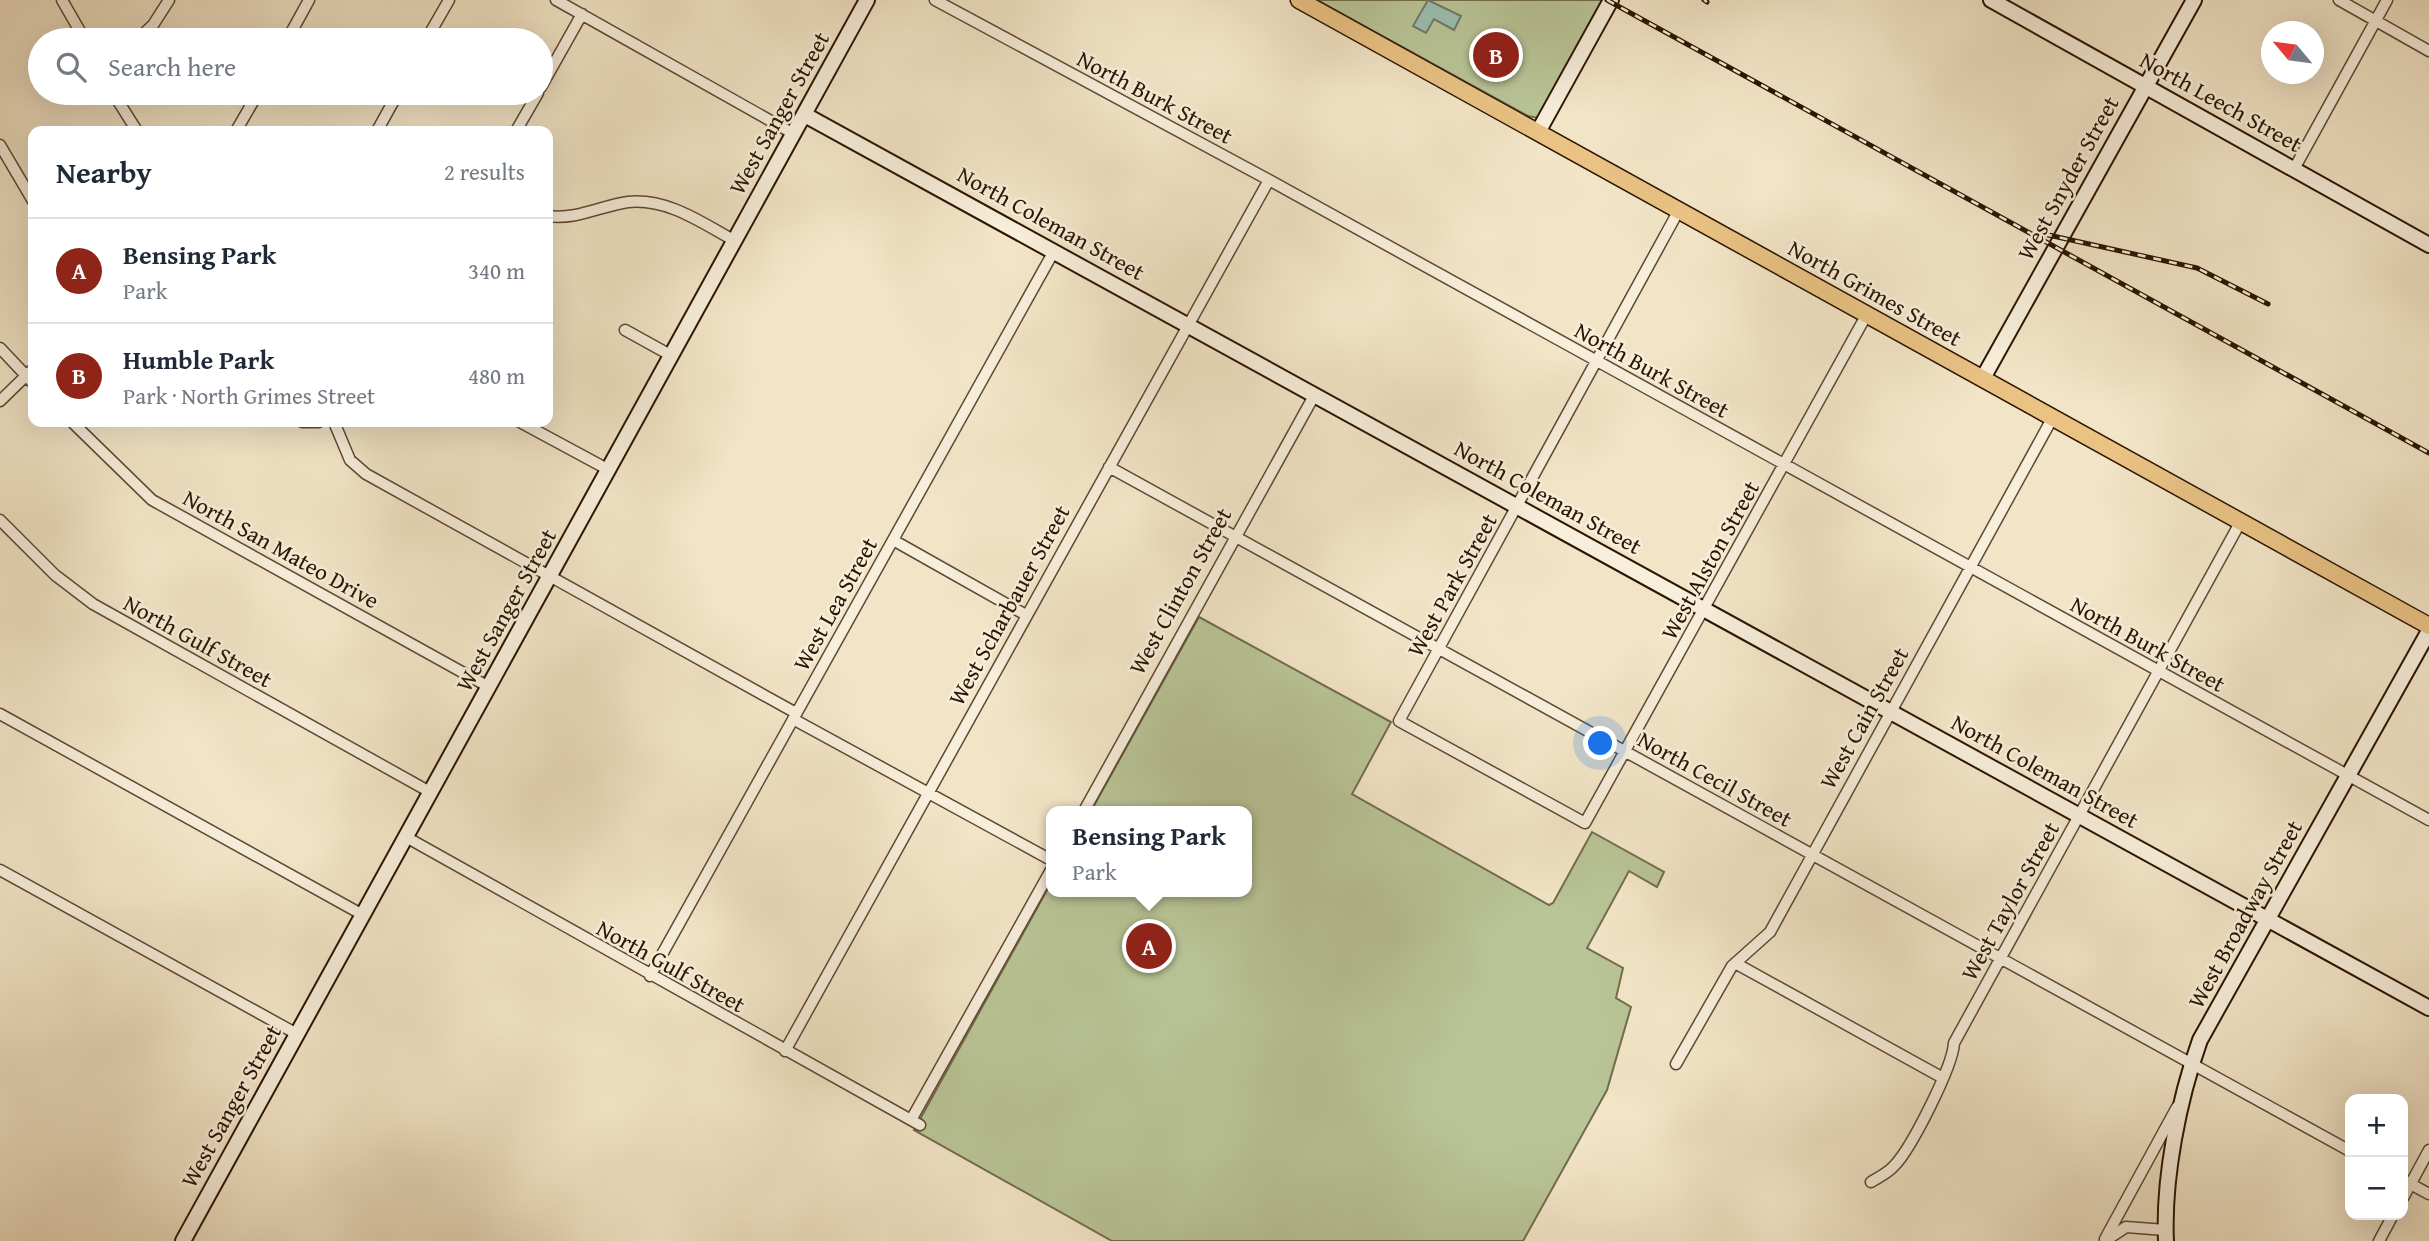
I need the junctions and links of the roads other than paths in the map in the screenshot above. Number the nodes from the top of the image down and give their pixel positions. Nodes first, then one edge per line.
1 (62, 0) edge
2 (169, 0) edge
3 (309, 0) edge
4 (449, 0) edge
5 (556, 0) edge
6 (867, 0) edge
7 (935, 0) edge
8 (1299, 0) edge
9 (1611, 0) edge
10 (2194, 0) edge
11 (2339, 0) edge
12 (2387, 0) edge
13 (1996, 1) edge
14 (582, 14) junction
15 (2376, 21) junction
16 (78, 28) edge
17 (150, 28) edge
18 (294, 28) edge
19 (433, 28) edge
20 (2429, 51) edge
21 (553, 66) edge
22 (2146, 86) junction
23 (121, 105) edge
24 (251, 105) edge
25 (391, 105) edge
26 (531, 105) edge
27 (805, 116) junction
28 (134, 126) edge
29 (239, 126) edge
30 (379, 126) edge
31 (519, 126) edge
32 (1538, 132) junction
33 (794, 134) junction
34 (0, 145) edge
35 (2294, 169) junction
36 (1269, 180) junction
37 (28, 193) edge
38 (1679, 210) junction
39 (553, 216) edge
40 (735, 241) junction
41 (2429, 245) edge
42 (1054, 251) junction
43 (1867, 314) junction
44 (1188, 324) junction
45 (625, 330) dead end
46 (0, 348) edge
47 (672, 356) junction
48 (1597, 361) junction
49 (28, 373) edge
50 (28, 378) edge
51 (1983, 379) junction
52 (1315, 394) junction
53 (0, 401) edge
54 (2053, 417) junction
55 (77, 427) edge
56 (336, 427) edge
57 (529, 427) edge
58 (1784, 464) junction
59 (1109, 467) junction
60 (609, 470) junction
61 (1517, 506) junction
62 (0, 520) edge
63 (2241, 521) junction
64 (1236, 537) junction
65 (893, 540) junction
66 (1969, 566) junction
67 (549, 578) junction
68 (1704, 609) junction
69 (1026, 615) junction
70 (2429, 629) edge
71 (1439, 648) junction
72 (2158, 671) junction
73 (489, 687) junction
74 (1889, 712) junction
75 (0, 713) edge
76 (795, 716) junction
77 (1626, 751) junction
78 (2348, 776) junction
79 (430, 792) junction
80 (928, 792) junction
81 (1087, 806) edge
82 (2079, 815) junction
83 (2429, 820) edge
84 (1586, 823) joint
85 (406, 837) junction
86 (1812, 855) junction
87 (1046, 857) edge
88 (0, 870) edge
89 (1046, 879) edge
90 (363, 915) junction
91 (2268, 920) junction
92 (2001, 958) junction
93 (1735, 962) junction
94 (650, 976) junction
95 (2429, 1008) edge
96 (297, 1034) junction
97 (785, 1051) junction
98 (1676, 1064) dead end
99 (2191, 1064) junction
100 (1943, 1078) junction
101 (2183, 1098) junction
102 (2345, 1148) edge
103 (2429, 1150) edge
104 (2408, 1181) edge
105 (1871, 1182) dead end
106 (2408, 1183) edge
107 (2429, 1194) edge
108 (2390, 1220) edge
109 (2166, 1235) edge
110 (2105, 1240) edge
111 (183, 1241) edge
112 (2379, 1241) edge

1 - 16 street
2 - 17 street
3 - 18 street
4 - 19 street
5 - 14 street
6 - 27 street, West Sanger Street
7 - 36 street, North Burk Street
8 - 32 main road, North Grimes Street
9 - 32 street
10 - 22 street, West Snyder Street
11 - 15 street
12 - 15 street
13 - 22 street, North Leech Street
14 - 21 street
14 - 33 street
15 - 20 street
15 - 35 street
22 - 35 street, North Leech Street
22 - 51 street, West Snyder Street
23 - 28 street
24 - 29 street
25 - 30 street
26 - 31 street
27 - 33 street, West Sanger Street
27 - 42 street, North Coleman Street
32 - 38 main road, North Grimes Street
33 - 40 street, West Sanger Street
34 - 37 street
35 - 41 street, North Leech Street
36 - 44 street, West Scharbauer Street
36 - 48 street, North Burk Street
38 - 43 main road, North Grimes Street
38 - 48 street, West Park Street
39 - 40 street
40 - 47 street, West Sanger Street
42 - 44 street, North Coleman Street
42 - 65 street, West Lea Street
43 - 51 main road, North Grimes Street
43 - 58 street, West Alston Street
44 - 52 street, North Coleman Street
44 - 59 street, West Scharbauer Street
45 - 47 street
46 - 49 street
47 - 60 street, West Sanger Street
48 - 58 street, North Burk Street
48 - 61 street, West Park Street
50 - 53 street
51 - 54 main road, North Grimes Street
52 - 61 street, North Coleman Street
52 - 64 street, West Clinton Street
54 - 63 main road, North Grimes Street
54 - 66 street, West Cain Street
55 - 73 street, North San Mateo Drive
56 - 67 street
57 - 60 street
58 - 66 street, North Burk Street
58 - 68 street, West Alston Street
59 - 64 street, North Cecil Street
59 - 69 street, West Scharbauer Street
60 - 67 street, West Sanger Street
61 - 68 street, North Coleman Street
61 - 71 street, West Park Street
62 - 79 street, North Gulf Street
63 - 70 main road, North Grimes Street
63 - 72 street, West Taylor Street
64 - 71 street, North Cecil Street
64 - 81 street, West Clinton Street
65 - 69 street
65 - 76 street, West Lea Street
66 - 72 street, North Burk Street
66 - 74 street, West Cain Street
67 - 73 street, West Sanger Street
67 - 76 street
68 - 74 street, North Coleman Street
68 - 77 street, West Alston Street
69 - 80 street, West Scharbauer Street
70 - 78 street, West Broadway Street
71 - 77 street, North Cecil Street
71 - 84 street, West Park Street
72 - 78 street, North Burk Street
72 - 82 street, West Taylor Street
73 - 79 street, West Sanger Street
74 - 82 street, North Coleman Street
74 - 86 street, West Cain Street
75 - 90 street
76 - 80 street
76 - 94 street, West Lea Street
77 - 84 street, West Alston Street
77 - 86 street, North Cecil Street
78 - 83 street, North Burk Street
78 - 91 street, West Broadway Street
79 - 85 street, West Sanger Street
80 - 87 street
80 - 97 street, West Scharbauer Street
82 - 91 street, North Coleman Street
82 - 92 street, West Taylor Street
85 - 90 street, West Sanger Street
85 - 94 street, North Gulf Street
86 - 92 street, North Cecil Street
86 - 93 street, West Cain Street
88 - 96 street
89 - 97 street, North Gulf Street
90 - 96 street, West Sanger Street
91 - 95 street, North Coleman Street
91 - 99 street, West Broadway Street
92 - 99 street, North Cecil Street
92 - 100 street, West Taylor Street
93 - 98 street, West Cain Street
93 - 100 street
94 - 97 street, North Gulf Street
96 - 111 street, West Sanger Street
99 - 101 street, West Broadway Street
99 - 102 street, North Cecil Street
100 - 105 street, West Taylor Street
101 - 109 street, West Broadway Street
101 - 110 street
103 - 104 street
106 - 107 street
108 - 112 street
109 - 110 street

